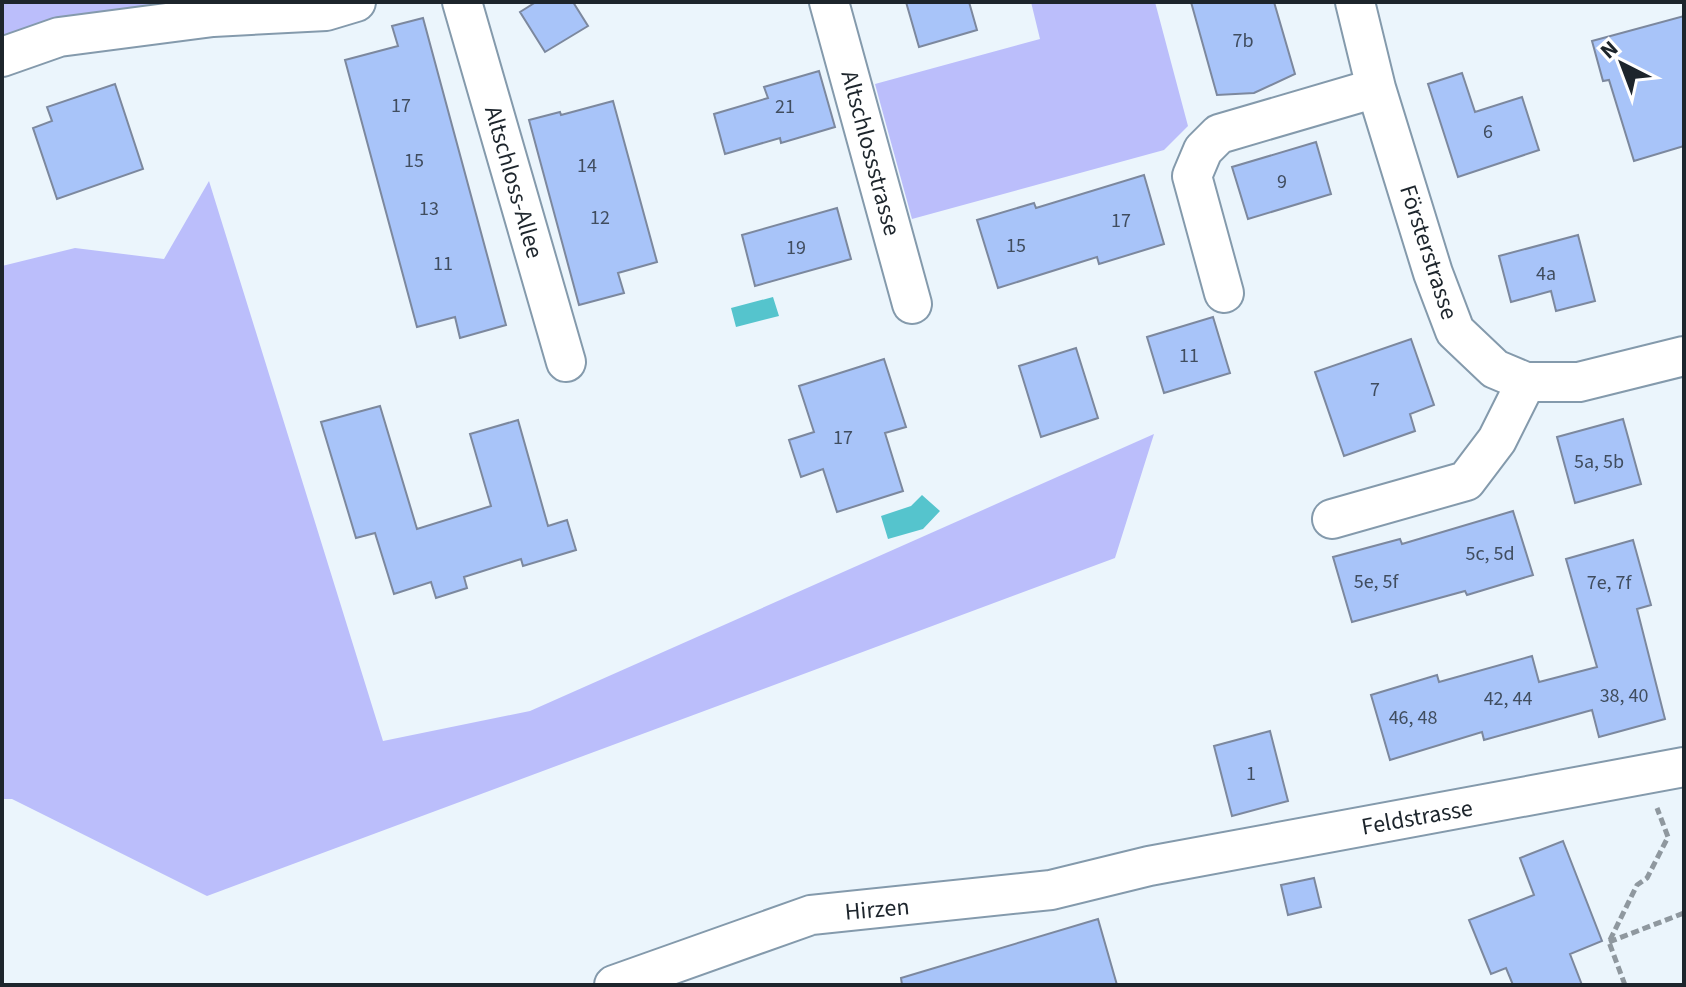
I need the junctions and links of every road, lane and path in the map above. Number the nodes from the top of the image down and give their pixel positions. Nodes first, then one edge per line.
1 (356, 2) edge
2 (462, 2) edge
3 (829, 2) edge
4 (1355, 2) edge
5 (2, 57) edge
6 (1376, 88) junction
7 (1224, 293) dead end
8 (912, 304) dead end
9 (1684, 356) edge
10 (566, 362) dead end
11 (1526, 382) junction
12 (1332, 519) dead end
13 (1684, 767) edge
14 (1646, 776) junction
15 (1149, 866) joint
16 (1684, 913) edge
17 (1609, 942) junction
18 (614, 985) edge
19 (1625, 985) edge

1 - 5 street
2 - 10 street, Altschloss-Allee
3 - 8 street, Altschlossstrasse
4 - 6 street, Försterstrasse
6 - 7 street
6 - 11 street, Försterstrasse
9 - 11 street, Försterstrasse
11 - 12 street
13 - 14 street, Feldstrasse
14 - 15 street, Feldstrasse
14 - 17 path
15 - 18 street, Hirzen
16 - 17 path
17 - 19 path

